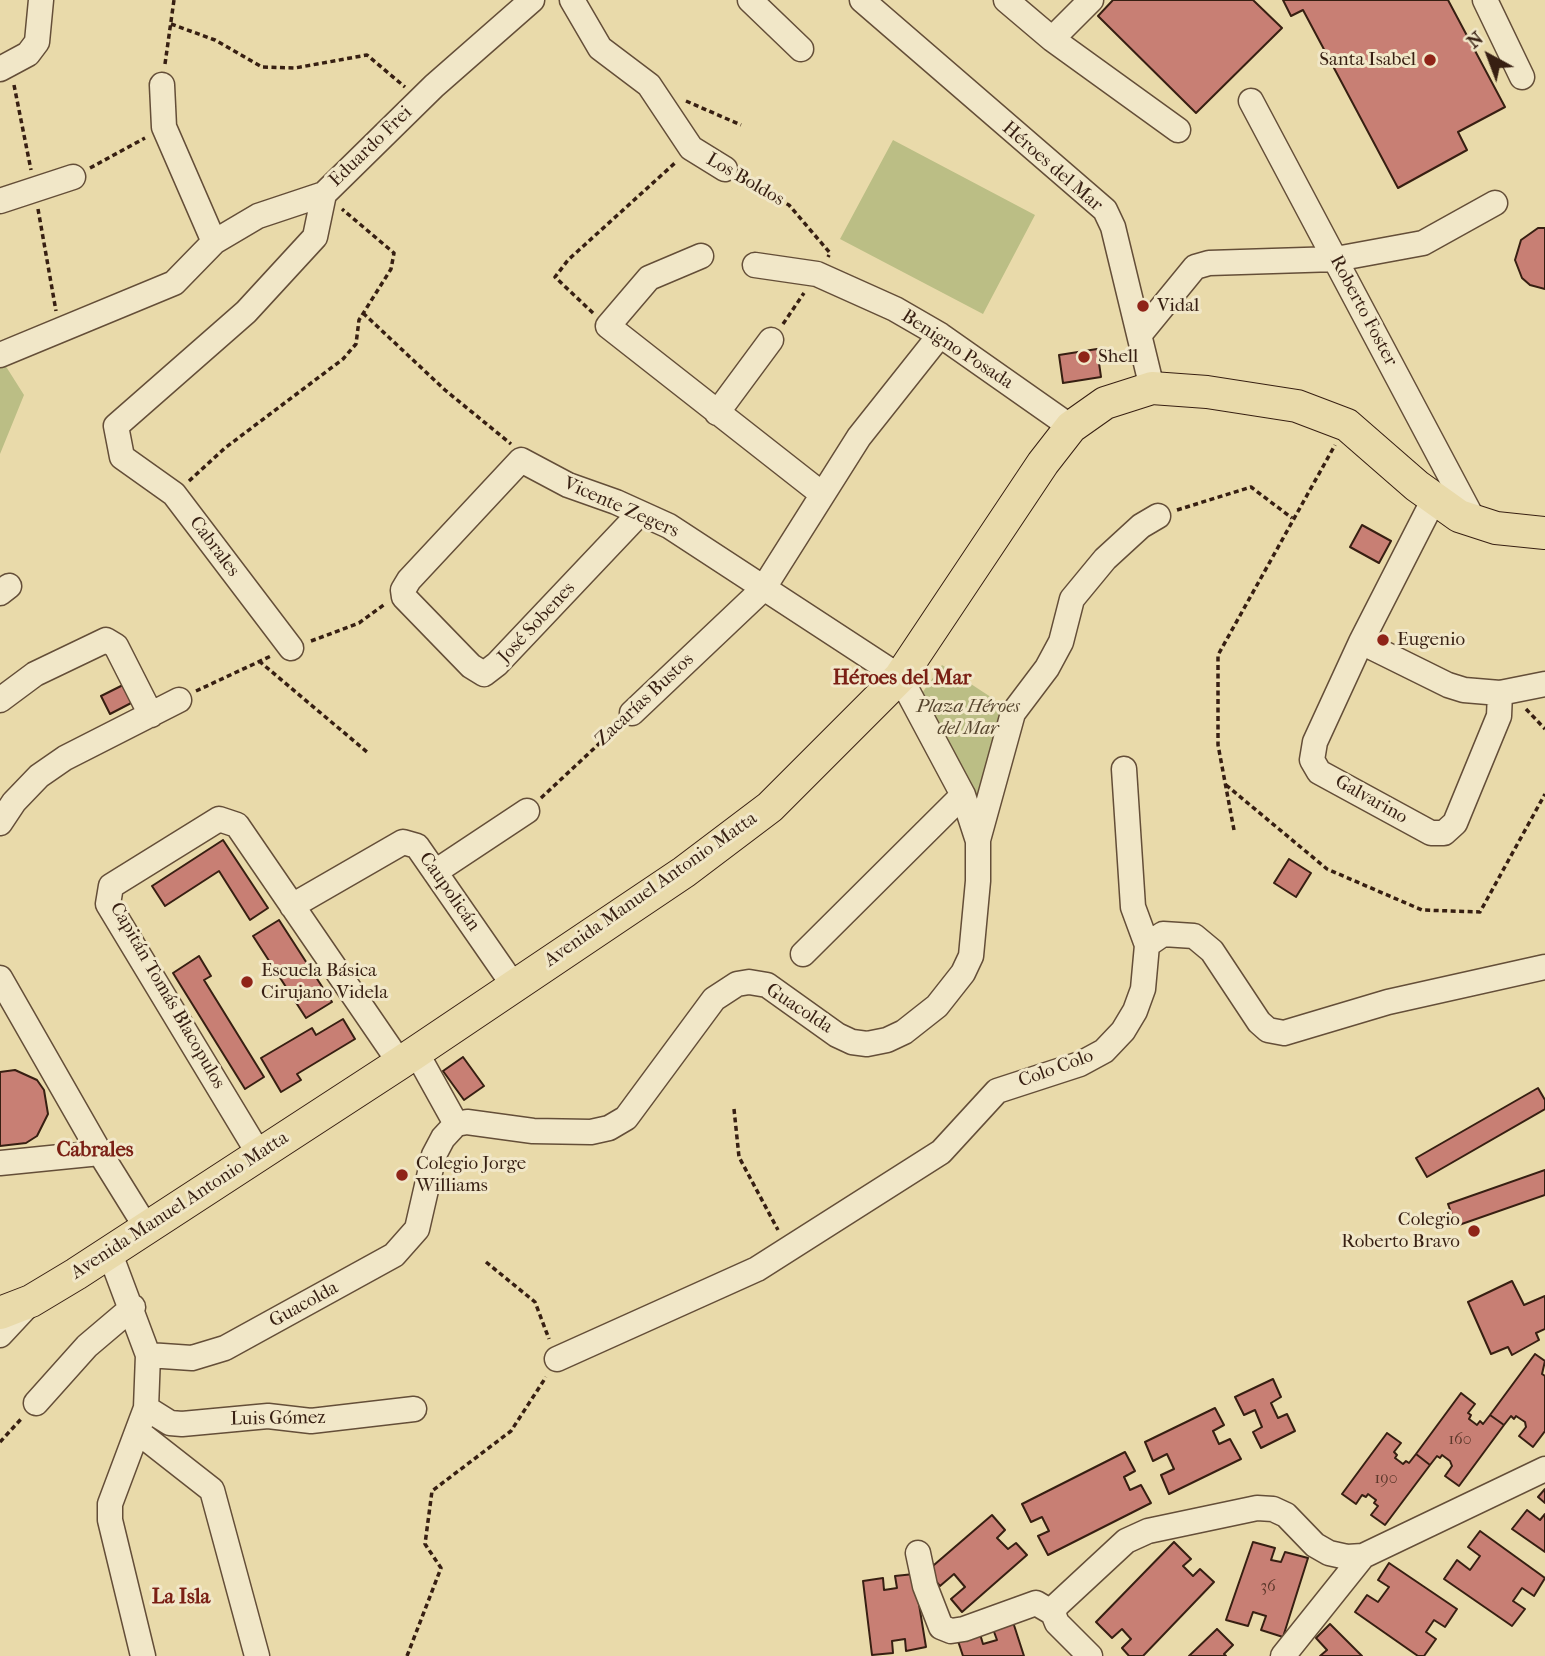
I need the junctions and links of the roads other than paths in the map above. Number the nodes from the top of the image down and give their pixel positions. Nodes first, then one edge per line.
1 (41, 0) edge
2 (532, 0) edge
3 (572, 0) edge
4 (750, 0) edge
5 (862, 0) edge
6 (1006, 0) edge
7 (1091, 0) edge
8 (1485, 0) edge
9 (1052, 39) junction
10 (801, 48) dead end
11 (0, 69) edge
12 (1522, 77) dead end
13 (162, 85) road end
14 (1251, 102) dead end
15 (1178, 130) dead end
16 (725, 169) road end
17 (73, 177) road end
18 (324, 194) junction
19 (0, 201) edge
20 (1495, 203) dead end
21 (214, 242) junction
22 (701, 256) dead end
23 (1336, 258) junction
24 (755, 265) dead end
25 (1141, 333) junction
26 (940, 335) junction
27 (771, 340) road end
28 (0, 355) edge
29 (1152, 388) junction
30 (717, 413) junction
31 (116, 426) joint
32 (1071, 427) junction
33 (822, 494) junction
34 (1434, 499) junction
35 (640, 513) junction
36 (1158, 516) road end
37 (1474, 521) junction
38 (1545, 533) edge
39 (763, 589) junction
40 (403, 590) joint
41 (1361, 642) junction
42 (291, 648) road end
43 (900, 677) junction
44 (1545, 684) edge
45 (1500, 693) junction
46 (0, 700) edge
47 (179, 700) road end
48 (632, 713) road end
49 (151, 715) junction
50 (1124, 769) dead end
51 (964, 795) junction
52 (527, 811) road end
53 (0, 823) edge
54 (978, 841) junction
55 (435, 872) junction
56 (292, 906) junction
57 (1147, 945) junction
58 (803, 954) dead end
59 (1545, 967) edge
60 (0, 978) edge
61 (514, 986) junction
62 (408, 1057) junction
63 (456, 1124) junction
64 (100, 1153) junction
65 (259, 1154) junction
66 (0, 1163) edge
67 (146, 1227) junction
68 (109, 1251) junction
69 (31, 1301) junction
70 (133, 1307) junction
71 (0, 1313) edge
72 (0, 1335) edge
73 (148, 1355) junction
74 (557, 1359) road end
75 (36, 1403) road end
76 (146, 1408) junction
77 (414, 1409) dead end
78 (138, 1432) junction
79 (1545, 1469) edge
80 (918, 1553) dead end
81 (1363, 1556) junction
82 (1053, 1613) junction
83 (143, 1656) edge
84 (257, 1656) edge
85 (1090, 1656) edge
86 (1283, 1656) edge

1 - 11 street
2 - 18 street, Eduardo Frei
3 - 16 street, Los Boldos
4 - 10 street
5 - 25 street, Héroes del Mar
6 - 9 street
7 - 9 street
8 - 12 street
9 - 15 street
13 - 21 street
14 - 23 street, Roberto Foster
17 - 19 street
18 - 21 street
18 - 31 street, Eduardo Frei
20 - 23 street
21 - 28 street
22 - 30 street
23 - 25 street
23 - 37 street, Roberto Foster
24 - 26 street, Benigno Posada
25 - 29 street, Héroes del Mar
26 - 32 street, Benigno Posada
26 - 33 street, Zacarías Bustos
27 - 30 street
29 - 32 main road, Avenida Manuel Antonio Matta
29 - 34 main road, Avenida Manuel Antonio Matta
30 - 33 street
31 - 42 street, Cabrales
32 - 43 main road, Avenida Manuel Antonio Matta
33 - 39 street, Zacarías Bustos
34 - 37 main road, Avenida Manuel Antonio Matta
34 - 41 street, Galvarino
35 - 39 street, Vicente Zegers
35 - 40 street, Vicente Zegers
35 - 40 street, José Sobenes
36 - 54 street, Guacolda
37 - 38 main road, Avenida Manuel Antonio Matta
39 - 43 street, Vicente Zegers
39 - 48 street, Zacarías Bustos
41 - 45 street
41 - 45 street, Galvarino
43 - 51 street, Guacolda
43 - 61 main road, Avenida Manuel Antonio Matta
44 - 45 street
46 - 49 street
47 - 49 street
49 - 53 street
50 - 57 street
51 - 54 street, Guacolda
51 - 58 street
52 - 55 street
54 - 63 street, Guacolda
55 - 56 street, Caupolicán
55 - 61 street, Caupolicán
56 - 62 street, Capitán Tomás Blacopulos
56 - 65 street, Capitán Tomás Blacopulos
57 - 59 street
57 - 74 street, Colo Colo
60 - 64 street
61 - 62 main road, Avenida Manuel Antonio Matta
62 - 63 street
62 - 65 main road, Avenida Manuel Antonio Matta
63 - 73 street, Guacolda
64 - 66 street
64 - 67 street
65 - 67 main road, Avenida Manuel Antonio Matta
67 - 68 main road, Avenida Manuel Antonio Matta
68 - 69 main road, Avenida Manuel Antonio Matta
68 - 70 street
69 - 71 main road, Avenida Manuel Antonio Matta
69 - 72 street
70 - 73 street
70 - 75 street
73 - 76 street
76 - 77 street, Luis Gómez
76 - 78 street
78 - 83 street
78 - 84 street
79 - 81 street
80 - 82 street
81 - 82 street
81 - 86 street
82 - 85 street

